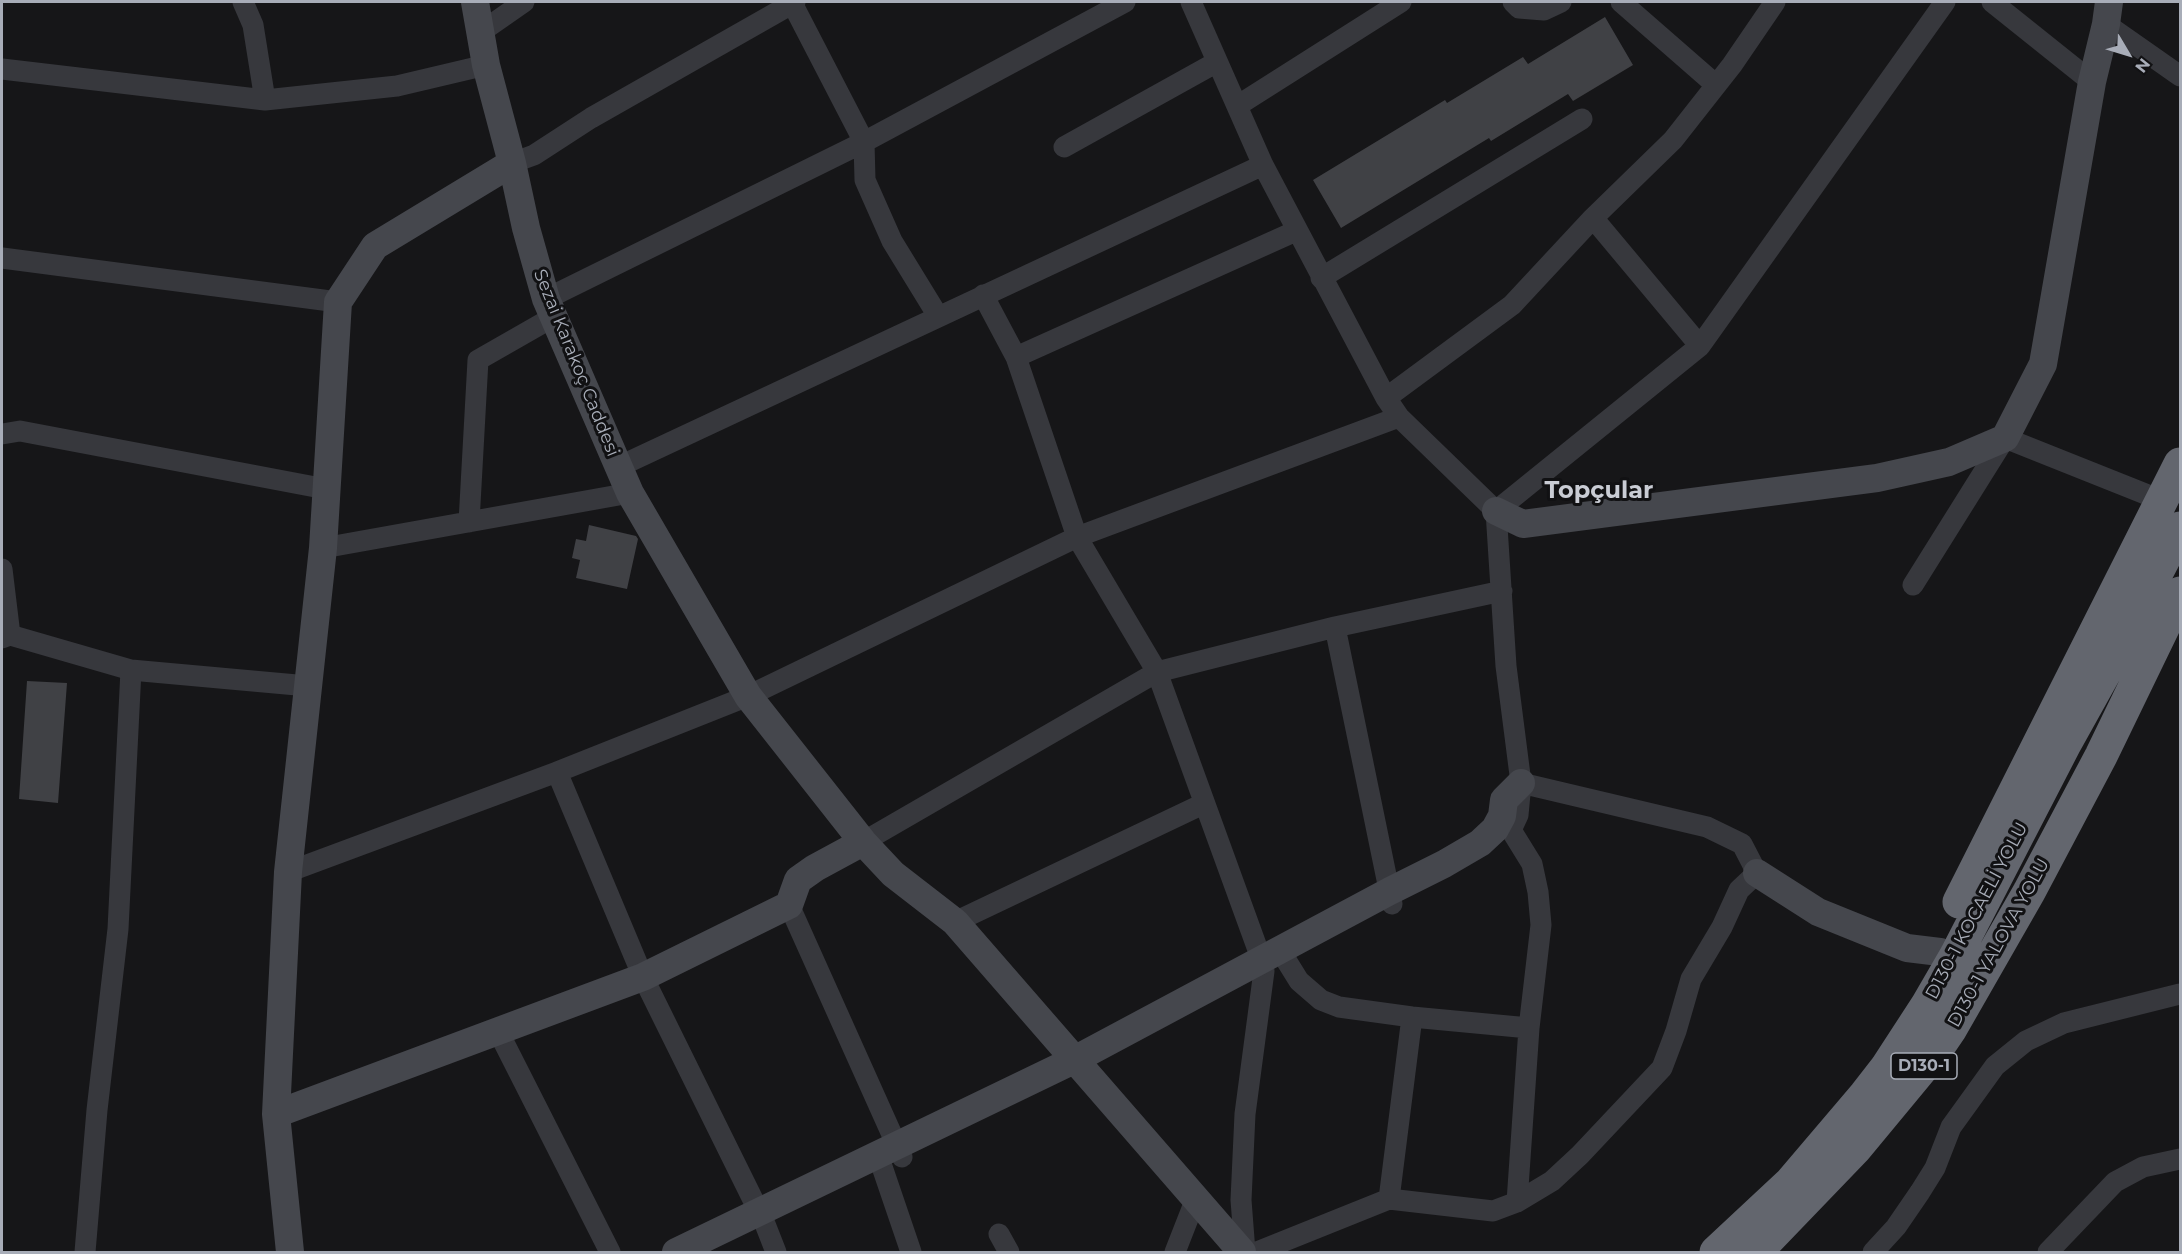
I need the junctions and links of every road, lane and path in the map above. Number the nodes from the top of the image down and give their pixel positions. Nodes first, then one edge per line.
1 (243, 2) edge
2 (475, 2) edge
3 (524, 2) edge
4 (793, 2) edge
5 (1125, 2) edge
6 (1191, 2) edge
7 (1401, 2) edge
8 (1513, 2) edge
9 (1561, 2) edge
10 (1621, 2) edge
11 (1775, 2) edge
12 (1945, 2) edge
13 (1992, 2) edge
14 (2108, 13) edge
15 (480, 33) junction
16 (1217, 62) junction
17 (486, 64) junction
18 (2, 69) edge
19 (2181, 76) edge
20 (2092, 82) junction
21 (1716, 85) junction
22 (265, 99) junction
23 (1237, 106) junction
24 (1582, 119) dead end
25 (864, 142) junction
26 (1064, 147) dead end
27 (512, 163) junction
28 (1263, 165) junction
29 (1593, 219) junction
30 (1296, 231) junction
31 (2, 258) edge
32 (1321, 278) junction
33 (983, 295) junction
34 (338, 303) junction
35 (551, 308) junction
36 (938, 316) junction
37 (1700, 346) junction
38 (1016, 357) junction
39 (1386, 398) junction
40 (1399, 417) junction
41 (2, 434) edge
42 (2005, 438) junction
43 (2181, 464) edge
44 (618, 467) junction
45 (326, 489) junction
46 (630, 493) junction
47 (1496, 512) junction
48 (2172, 514) edge
49 (470, 522) junction
50 (1077, 537) junction
51 (323, 549) junction
52 (2, 569) edge
53 (1913, 585) dead end
54 (1502, 591) junction
55 (2181, 593) edge
56 (1335, 627) junction
57 (6, 636) edge
58 (2181, 638) edge
59 (131, 670) junction
60 (1157, 672) junction
61 (308, 686) junction
62 (748, 696) junction
63 (557, 772) junction
64 (1521, 783) junction
65 (1203, 804) junction
66 (1511, 831) junction
67 (863, 842) junction
68 (2051, 851) junction
69 (288, 872) junction
70 (1757, 873) junction
71 (1391, 898) junction
72 (789, 904) junction
73 (955, 922) junction
74 (1940, 952) junction
75 (1270, 964) junction
76 (643, 976) junction
77 (2181, 994) edge
78 (1927, 1005) junction
79 (1412, 1017) junction
80 (1529, 1028) junction
81 (498, 1031) junction
82 (1078, 1064) junction
83 (276, 1114) junction
84 (890, 1156) junction
85 (2181, 1159) edge
86 (1389, 1198) junction
87 (1195, 1201) junction
88 (1516, 1202) junction
89 (762, 1218) junction
90 (85, 1252) edge
91 (290, 1252) edge
92 (610, 1252) edge
93 (676, 1252) edge
94 (706, 1252) edge
95 (776, 1252) edge
96 (910, 1252) edge
97 (1175, 1252) edge
98 (1244, 1252) edge
99 (1257, 1252) edge
100 (1716, 1252) edge
101 (1756, 1252) edge
102 (1873, 1252) edge
103 (2048, 1252) edge

1 - 22 street
2 - 15 street, Sezai Karakoç Caddesi
3 - 15 street
4 - 25 street
4 - 27 street
5 - 25 street
6 - 16 street
7 - 23 street
8 - 9 street
10 - 21 street
11 - 21 street
12 - 37 street
13 - 20 street
14 - 19 street
14 - 20 street
15 - 17 street, Sezai Karakoç Caddesi
16 - 23 street
16 - 26 street
17 - 22 street
17 - 27 street, Sezai Karakoç Caddesi
18 - 22 street
20 - 42 street
21 - 29 street
23 - 28 street
24 - 32 street
25 - 35 street
25 - 36 street
27 - 34 street
27 - 35 street, Sezai Karakoç Caddesi
28 - 30 street
28 - 33 street
29 - 37 street
29 - 39 street
30 - 32 street
30 - 38 street
31 - 34 street
32 - 39 street
33 - 36 street
33 - 38 street
34 - 45 street
35 - 44 street, Sezai Karakoç Caddesi
35 - 49 street
36 - 44 street
37 - 47 street
38 - 50 street
39 - 40 street
40 - 47 street
40 - 50 street
41 - 45 street
42 - 47 street
42 - 48 street
42 - 53 street
43 - 48 highway
44 - 46 street, Sezai Karakoç Caddesi
45 - 51 street
46 - 49 street
46 - 62 street, Sezai Karakoç Caddesi
47 - 54 street
48 - 74 highway
48 - 78 highway, D130-1 KOCAELİ YOLU / D130-1
49 - 51 street
50 - 60 street
50 - 62 street
51 - 61 street
52 - 57 street
54 - 56 street
54 - 64 street
55 - 68 highway, D130-1 YALOVA YOLU / D130-1
56 - 60 street
56 - 71 street
57 - 59 street
58 - 68 highway
59 - 61 street
59 - 90 street
60 - 65 street
60 - 67 street
61 - 69 street
62 - 63 street
62 - 67 street, Sezai Karakoç Caddesi
63 - 69 street
63 - 76 street
64 - 66 street
64 - 70 street
64 - 71 street
65 - 73 street
65 - 75 street
66 - 71 street
66 - 80 street
67 - 72 street
67 - 73 street, Sezai Karakoç Caddesi
68 - 101 highway, D130-1 YALOVA YOLU / D130-1
69 - 83 street
70 - 74 street
70 - 88 street
71 - 75 street
72 - 76 street
72 - 84 street
73 - 82 street, Sezai Karakoç Caddesi
74 - 78 highway
75 - 79 street
75 - 82 street
75 - 98 street
76 - 81 street
76 - 89 street
77 - 102 street
78 - 100 highway, D130-1 KOCAELİ YOLU / D130-1
79 - 80 street
79 - 86 street
80 - 88 street
81 - 83 street
81 - 92 street
82 - 84 street
82 - 87 street, Sezai Karakoç Caddesi
83 - 91 street
84 - 89 street
84 - 96 street
85 - 103 street
86 - 88 street
86 - 99 street
87 - 97 street
87 - 98 street, Sezai Karakoç Caddesi
89 - 93 street
89 - 94 street
89 - 95 street

